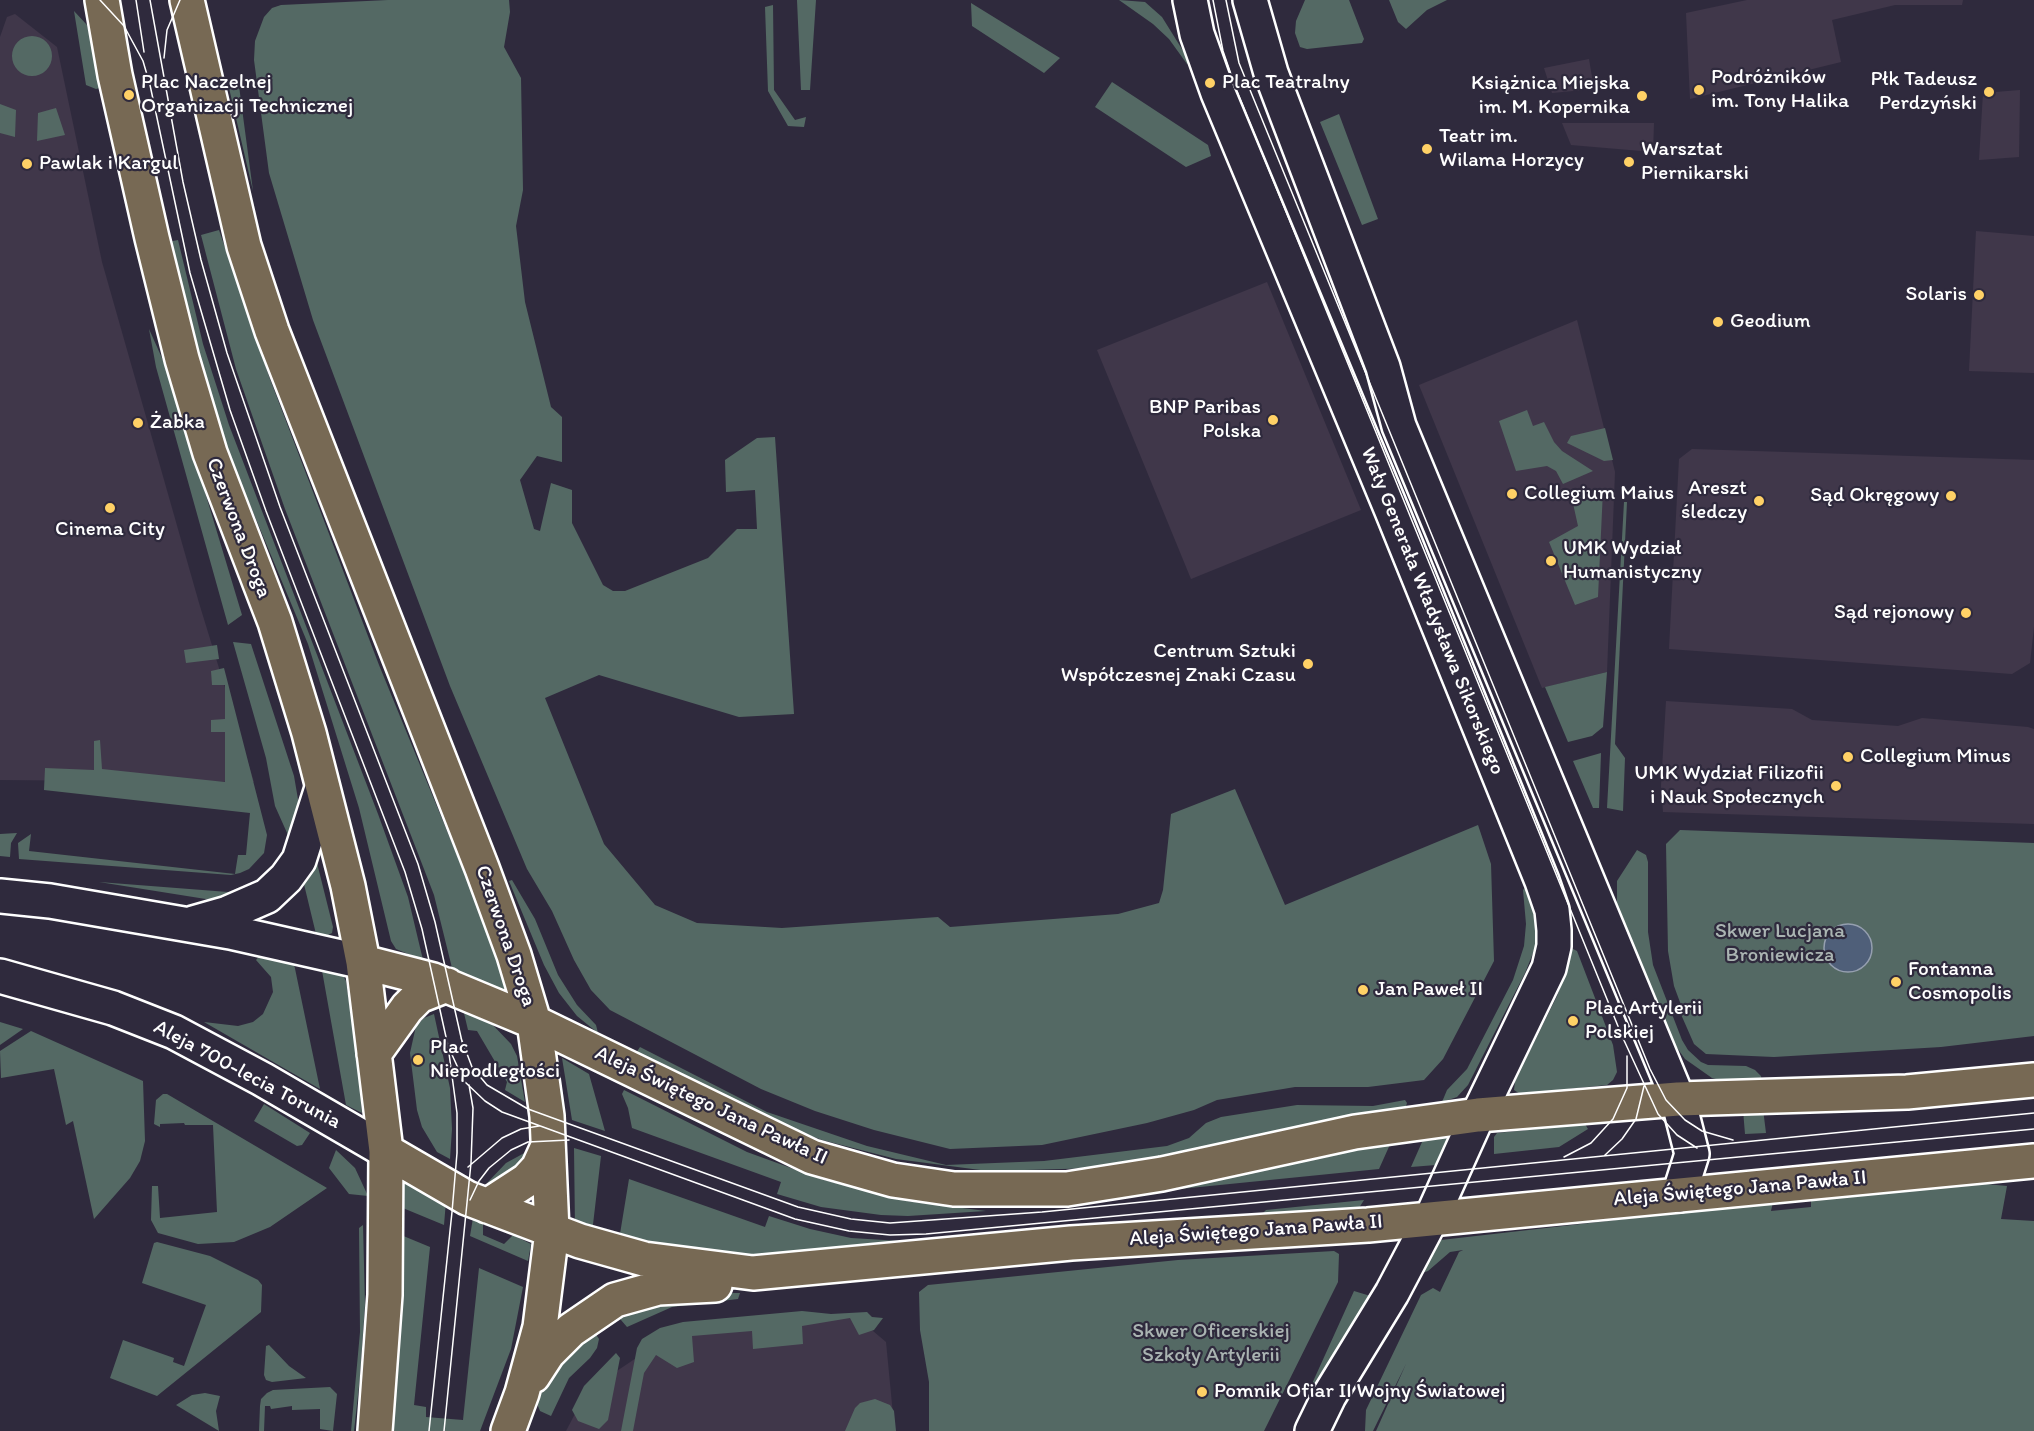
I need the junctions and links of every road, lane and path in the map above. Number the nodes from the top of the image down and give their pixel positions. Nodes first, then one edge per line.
1 (102, 0) edge
2 (187, 0) edge
3 (1190, 0) edge
4 (1250, 0) edge
5 (322, 788) junction
6 (0, 896) edge
7 (187, 924) junction
8 (363, 962) junction
9 (0, 976) edge
10 (447, 985) junction
11 (534, 1022) junction
12 (374, 1054) junction
13 (2034, 1080) edge
14 (1678, 1099) junction
15 (1478, 1114) junction
16 (549, 1146) junction
17 (386, 1151) junction
18 (2034, 1161) edge
19 (1679, 1195) junction
20 (487, 1206) junction
21 (1431, 1219) junction
22 (552, 1231) junction
23 (753, 1273) junction
24 (522, 1393) junction
25 (375, 1431) edge
26 (508, 1431) edge
27 (1312, 1431) edge

1 - 5 main road, Czerwona Droga
2 - 11 main road, Czerwona Droga
3 - 15 street, Wały Generała Władysława Sikorskiego
4 - 14 street, Wały Generała Władysława Sikorskiego
5 - 7 street
5 - 8 main road, Czerwona Droga
6 - 7 street
7 - 8 street
8 - 10 main road
8 - 12 main road, Czerwona Droga
9 - 17 street, Aleja 700-lecia Torunia
10 - 11 main road
10 - 12 main road
11 - 15 main road, Aleja Świętego Jana Pawła II
11 - 16 main road
12 - 17 main road
13 - 14 main road, Aleja Świętego Jana Pawła II
14 - 15 main road, Aleja Świętego Jana Pawła II
14 - 19 street, Wały Generała Władysława Sikorskiego
15 - 21 street, Wały Generała Władysława Sikorskiego
16 - 20 main road
16 - 22 main road
17 - 20 main road
17 - 25 main road
18 - 19 main road, Aleja Świętego Jana Pawła II
19 - 21 main road, Aleja Świętego Jana Pawła II
20 - 22 main road, Aleja Świętego Jana Pawła II
21 - 23 main road, Aleja Świętego Jana Pawła II
21 - 27 street, Wały Generała Władysława Sikorskiego
22 - 23 main road, Aleja Świętego Jana Pawła II
22 - 24 main road
23 - 24 main road
24 - 26 main road

